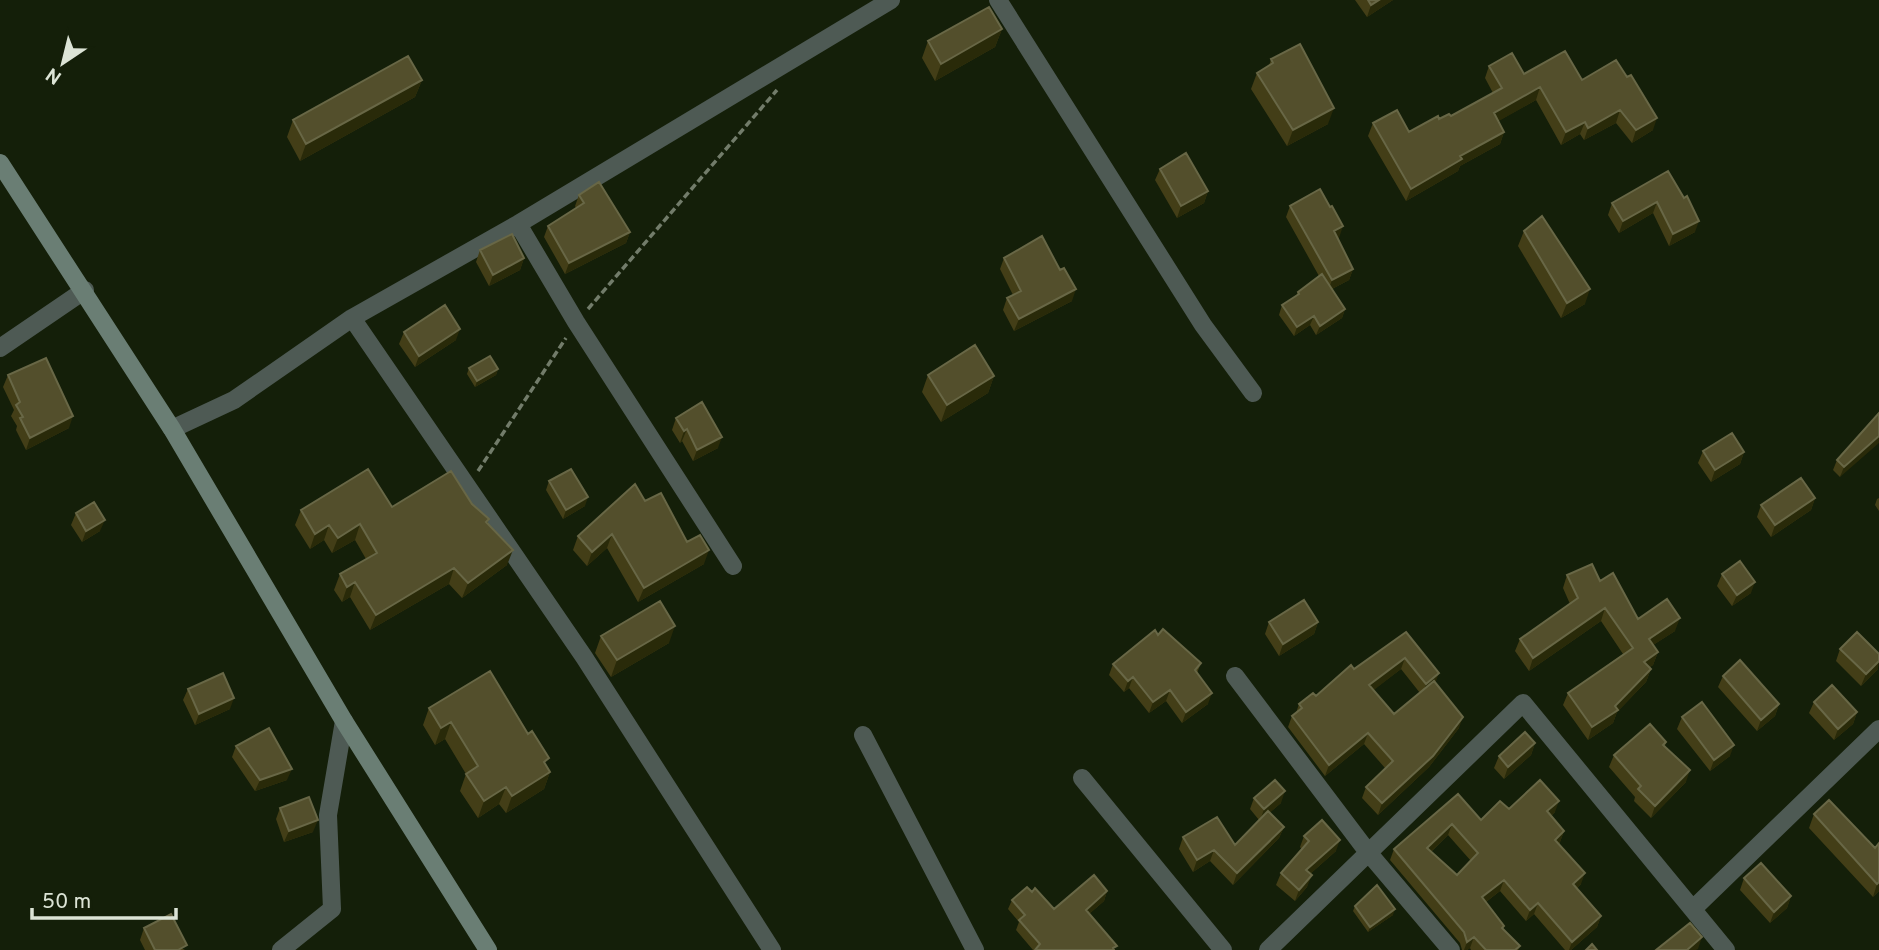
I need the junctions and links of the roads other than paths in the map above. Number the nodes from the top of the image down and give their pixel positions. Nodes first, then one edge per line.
1 (891, 0) edge
2 (998, 0) edge
3 (0, 163) edge
4 (518, 224) junction
5 (85, 290) junction
6 (352, 318) junction
7 (0, 348) edge
8 (1253, 393) dead end
9 (172, 429) junction
10 (733, 566) dead end
11 (1235, 676) dead end
12 (344, 721) junction
13 (1879, 729) edge
14 (863, 735) dead end
15 (1082, 778) dead end
16 (1367, 852) junction
17 (1693, 909) junction
18 (281, 950) edge
19 (488, 950) edge
20 (772, 950) edge
21 (975, 950) edge
22 (1223, 950) edge
23 (1268, 950) edge
24 (1451, 950) edge
25 (1726, 950) edge

1 - 4 street
2 - 8 street
3 - 5 street
4 - 6 street
4 - 10 street
5 - 7 street
5 - 9 street
6 - 9 street
6 - 20 street
9 - 12 street
11 - 16 street
12 - 18 street
12 - 19 street
13 - 17 street
14 - 21 street
15 - 22 street
16 - 17 street
16 - 23 street
16 - 24 street
17 - 25 street

